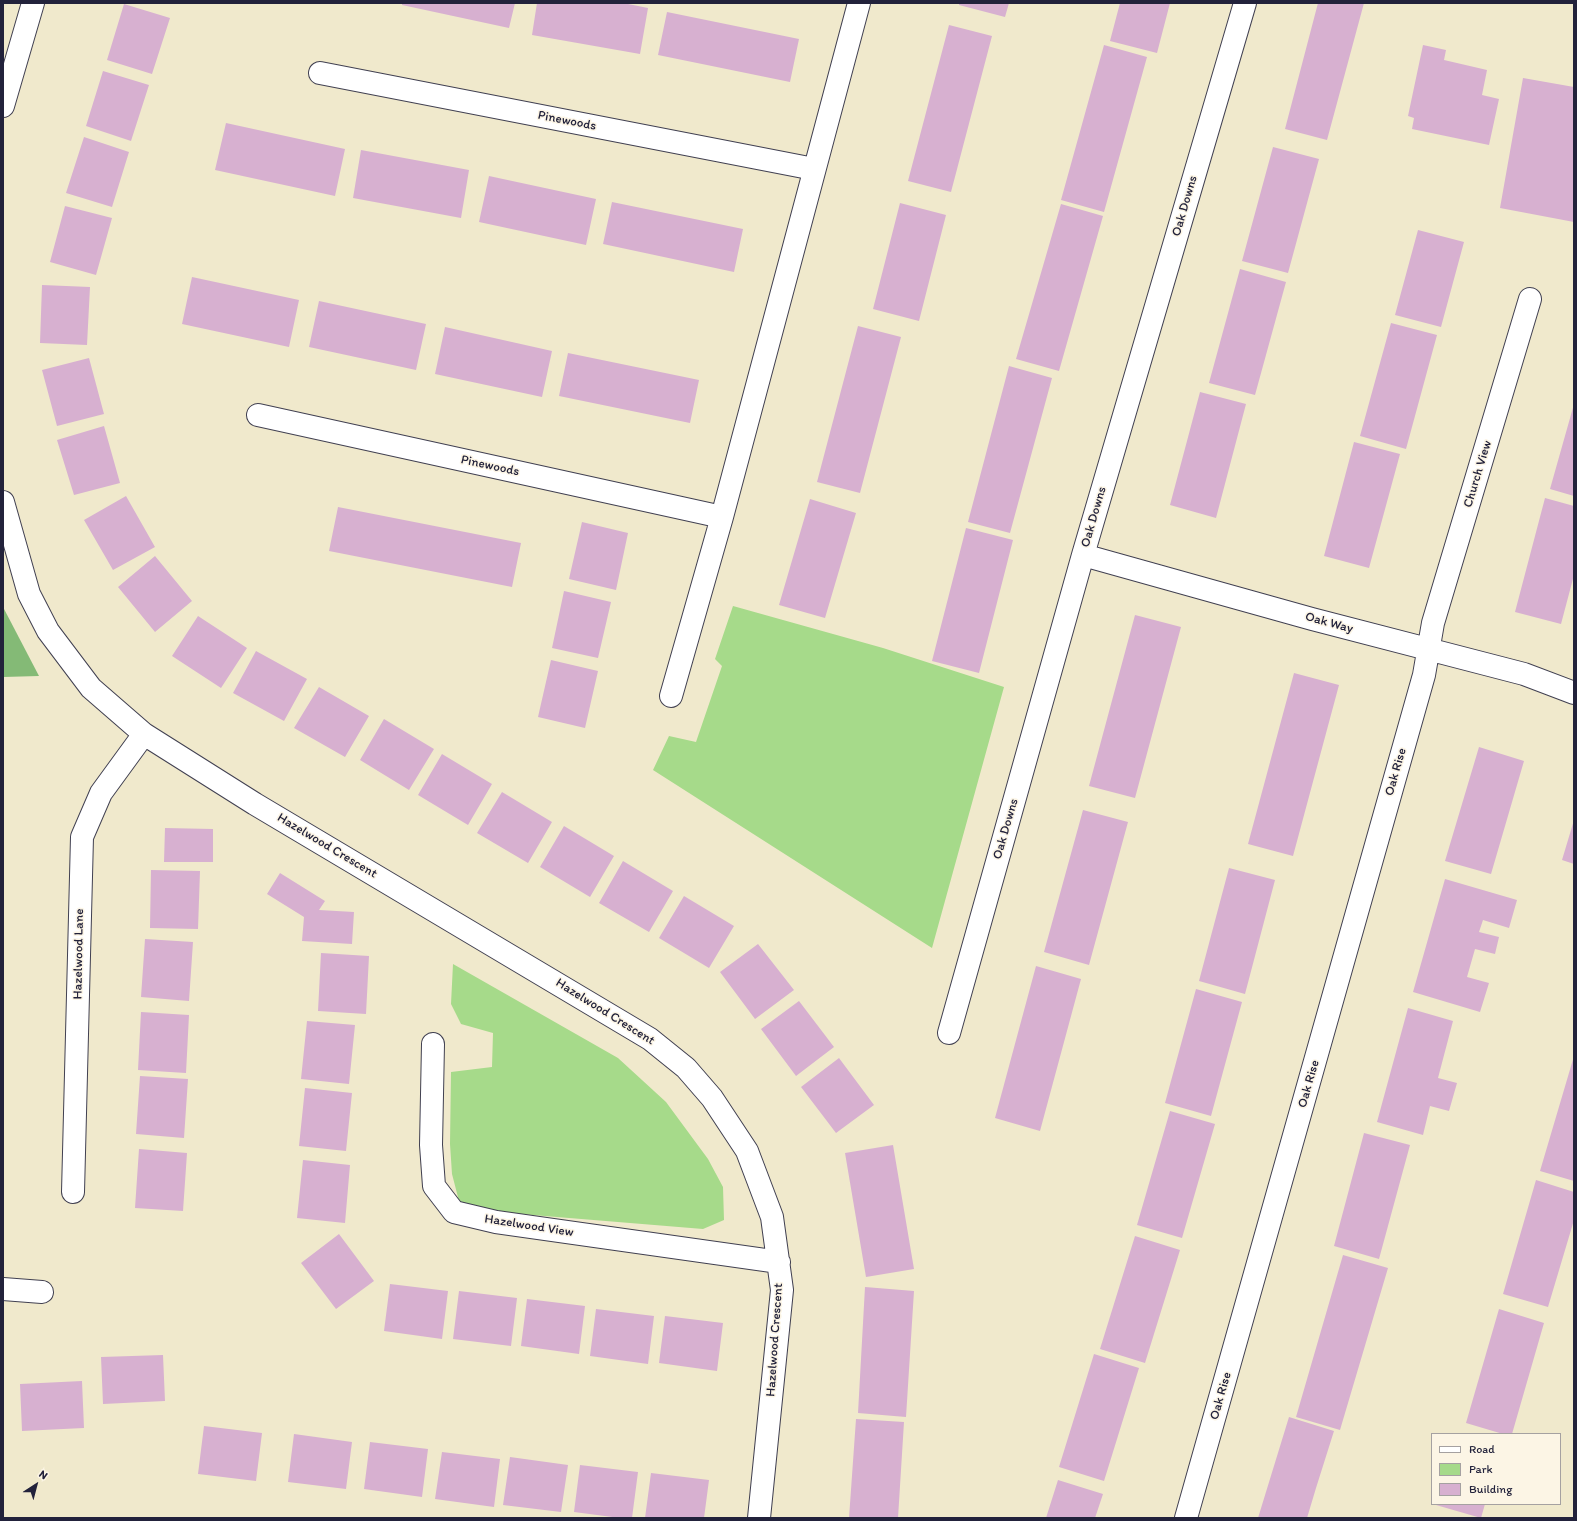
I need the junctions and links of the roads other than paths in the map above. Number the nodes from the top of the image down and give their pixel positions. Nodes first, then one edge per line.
1 (33, 3) edge
2 (859, 3) edge
3 (1245, 3) edge
4 (320, 73) dead end
5 (3, 106) edge
6 (814, 169) junction
7 (1530, 299) dead end
8 (258, 415) dead end
9 (3, 502) edge
10 (722, 517) junction
11 (1083, 555) junction
12 (1429, 650) junction
13 (1574, 693) edge
14 (671, 696) dead end
15 (144, 734) junction
16 (949, 1033) dead end
17 (434, 1044) dead end
18 (73, 1192) dead end
19 (779, 1262) junction
20 (3, 1289) edge
21 (42, 1292) dead end
22 (759, 1518) edge
23 (1186, 1518) edge

1 - 5 street
2 - 6 street
3 - 11 street, Oak Downs
4 - 6 street, Pinewoods
6 - 10 street
7 - 12 street, Church View
8 - 10 street, Pinewoods
9 - 15 street, Hazelwood Crescent
10 - 14 street
11 - 12 street, Oak Way
11 - 16 street, Oak Downs
12 - 13 street, Oak Way
12 - 23 street, Oak Rise
15 - 18 street, Hazelwood Lane
15 - 19 street, Hazelwood Crescent
17 - 19 street, Hazelwood View
19 - 22 street, Hazelwood Crescent
20 - 21 street

